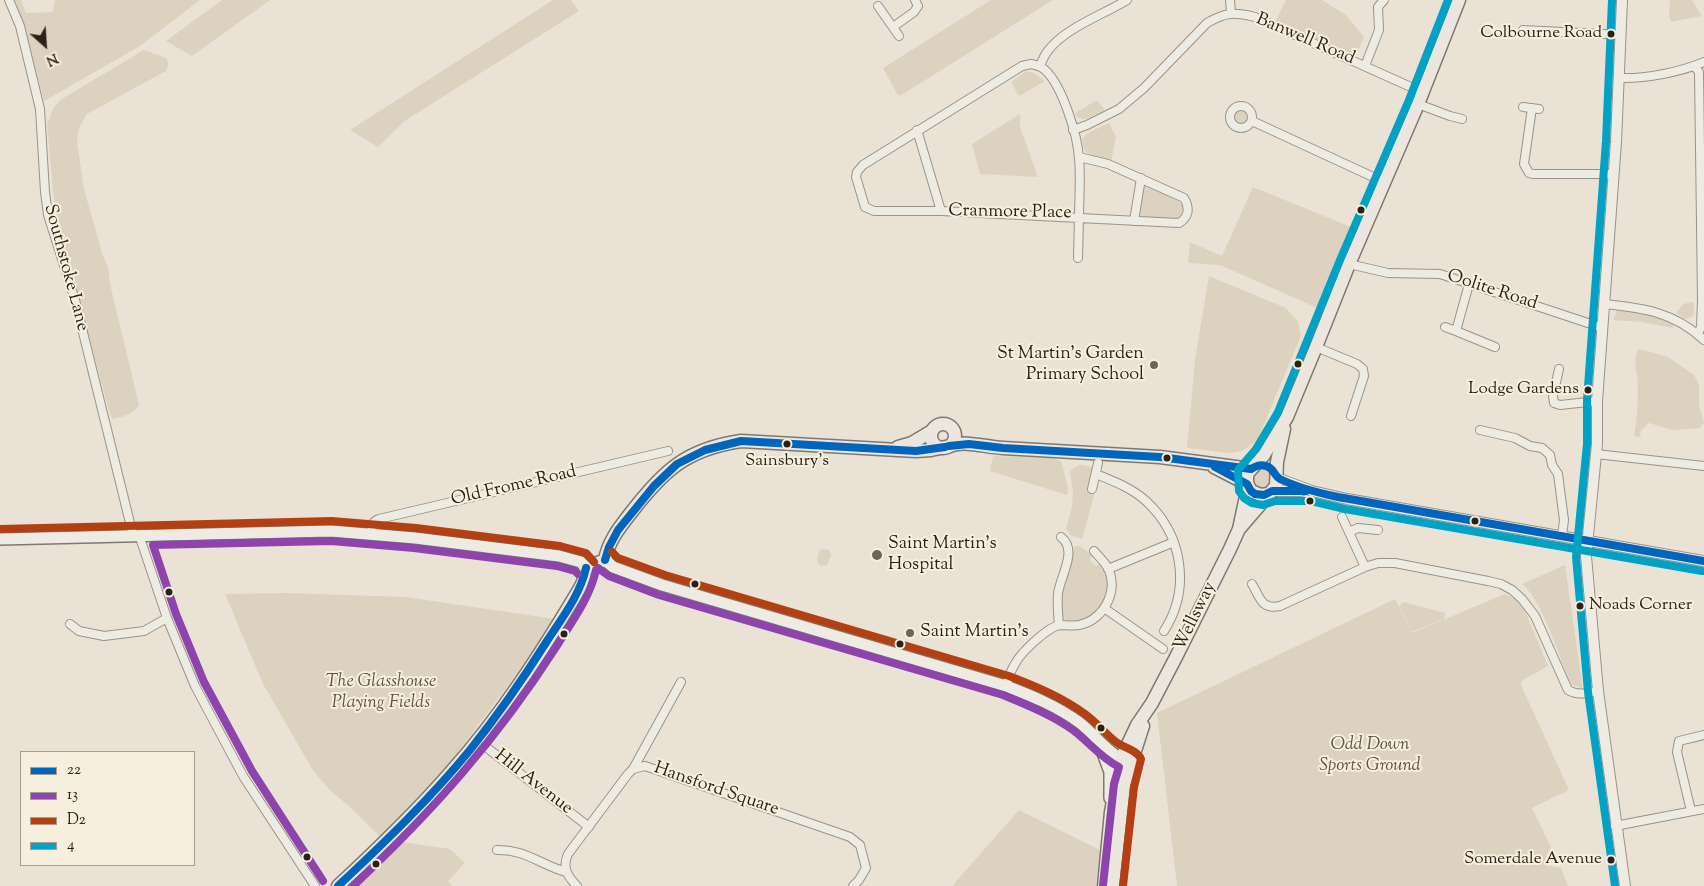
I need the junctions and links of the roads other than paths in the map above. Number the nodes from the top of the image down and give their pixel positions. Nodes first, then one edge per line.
1 (9, 0) edge
2 (914, 0) edge
3 (1127, 0) edge
4 (1230, 0) edge
5 (1384, 0) edge
6 (1459, 0) edge
7 (1622, 0) edge
8 (1376, 3) edge
9 (878, 6) dead end
10 (1231, 13) junction
11 (893, 27) junction
12 (1523, 30) dead end
13 (1621, 35) junction
14 (899, 36) dead end
15 (1704, 62) edge
16 (1040, 66) junction
17 (1365, 66) junction
18 (1697, 69) junction
19 (1619, 78) junction
20 (1704, 80) edge
21 (1420, 98) junction
22 (1523, 107) dead end
23 (1462, 119) dead end
24 (1252, 121) dead end
25 (917, 130) junction
26 (1073, 130) junction
27 (1079, 158) junction
28 (1613, 174) junction
29 (1141, 178) junction
30 (1384, 182) junction
31 (941, 211) junction
32 (1079, 218) junction
33 (1134, 221) junction
34 (1078, 258) dead end
35 (1349, 264) junction
36 (1469, 284) junction
37 (1605, 304) junction
38 (1445, 327) dead end
39 (1603, 328) junction
40 (1456, 330) junction
41 (1698, 334) junction
42 (1704, 340) edge
43 (1316, 347) junction
44 (1494, 347) dead end
45 (1559, 369) dead end
46 (1597, 401) junction
47 (1351, 416) dead end
48 (1287, 417) junction
49 (953, 430) junction
50 (1480, 430) dead end
51 (932, 431) junction
52 (947, 447) junction
53 (886, 448) junction
54 (996, 448) junction
55 (668, 451) dead end
56 (1596, 454) junction
57 (1098, 463) dead end
58 (1206, 463) junction
59 (1704, 466) edge
60 (1253, 467) junction
61 (1096, 474) junction
62 (1277, 476) junction
63 (1247, 486) junction
64 (1092, 489) dead end
65 (1312, 491) junction
66 (1270, 493) junction
67 (1342, 517) dead end
68 (1239, 529) junction
69 (1378, 530) dead end
70 (1349, 532) junction
71 (371, 534) junction
72 (136, 535) junction
73 (1562, 536) junction
74 (1061, 537) dead end
75 (0, 539) edge
76 (1586, 541) junction
77 (1174, 542) junction
78 (1094, 551) dead end
79 (605, 560) junction
80 (1704, 561) edge
81 (1365, 567) junction
82 (586, 568) junction
83 (1108, 569) junction
84 (1252, 584) dead end
85 (1104, 608) junction
86 (167, 618) junction
87 (70, 624) dead end
88 (1060, 625) junction
89 (1164, 631) dead end
90 (1163, 648) dead end
91 (681, 682) dead end
92 (1006, 686) junction
93 (1598, 690) junction
94 (1704, 735) edge
95 (1097, 738) junction
96 (477, 740) junction
97 (1126, 760) junction
98 (633, 768) junction
99 (1704, 809) edge
100 (1691, 811) junction
101 (1111, 812) junction
102 (1615, 826) junction
103 (589, 827) junction
104 (497, 850) dead end
105 (566, 872) junction
106 (315, 886) edge
107 (338, 886) edge
108 (577, 886) edge
109 (853, 886) edge
110 (1104, 886) edge
111 (1113, 886) edge
112 (1625, 886) edge

1 - 72 street, Southstoke Lane
2 - 11 street
3 - 16 street
4 - 10 street
5 - 8 street
6 - 21 main road, Wellsway
7 - 13 street
8 - 17 street
9 - 11 street
10 - 17 street, Banwell Road
10 - 26 street
11 - 14 street
12 - 13 street
13 - 19 street
15 - 18 street
16 - 25 street, Cranmore Place
16 - 26 street, Cranmore Place
17 - 21 street, Banwell Road
18 - 19 street
18 - 20 street
18 - 41 street
19 - 28 street
21 - 23 street, Banwell Road
21 - 30 main road, Wellsway
22 - 28 street
24 - 30 street
25 - 31 street, Cranmore Place
25 - 31 street, Cranmore Place
26 - 27 street, Cranmore Place
27 - 29 street
27 - 32 street, Cranmore Place
28 - 37 street
29 - 33 street
29 - 33 street
30 - 35 main road, Wellsway
31 - 32 street, Cranmore Place
32 - 33 street
32 - 34 street
35 - 36 street, Oolite Road
35 - 43 main road, Wellsway
36 - 39 street, Oolite Road
36 - 40 street
37 - 39 street
37 - 41 street
38 - 40 street
39 - 46 street
40 - 44 street
41 - 42 street
43 - 47 street
43 - 48 main road, Wellsway
45 - 46 street
46 - 56 street
48 - 60 main road, Wellsway
48 - 62 main road, Wellsway
49 - 51 main road
49 - 52 main road
49 - 54 main road
50 - 73 street
51 - 52 main road
51 - 53 main road
52 - 53 main road
52 - 54 main road
53 - 79 main road
54 - 58 main road
55 - 71 street, Old Frome Road
56 - 59 street
56 - 76 street
57 - 61 street
58 - 60 main road
58 - 63 main road
60 - 62 main road
60 - 63 main road, Wellsway
61 - 64 street
61 - 77 street
62 - 65 street
62 - 66 main road, Wellsway
63 - 66 main road
63 - 68 main road, Wellsway
65 - 66 street
65 - 73 street
66 - 68 main road, Wellsway
67 - 70 street
68 - 97 main road, Wellsway
69 - 70 street
70 - 81 street
71 - 72 main road
71 - 82 main road
72 - 75 main road
72 - 86 street, Southstoke Lane
73 - 76 street
74 - 88 street
76 - 80 street
76 - 93 street
77 - 83 street
77 - 89 street
78 - 83 street
79 - 82 main road
79 - 92 main road
81 - 84 street
81 - 93 street
82 - 96 main road
83 - 85 street
85 - 88 street
85 - 90 street
86 - 87 street
86 - 106 street, Southstoke Lane
88 - 92 street
91 - 98 street
92 - 95 main road
93 - 102 street
94 - 100 street
95 - 97 main road
95 - 101 main road
96 - 103 street, Hill Avenue
96 - 107 main road
97 - 101 main road, Wellsway
97 - 111 main road, Wellsway
98 - 103 street, Hansford Square
98 - 109 street, Hansford Square
99 - 100 street
100 - 102 street
101 - 110 main road, Wellsway
102 - 112 street
103 - 105 street, Hansford Square
104 - 105 street
105 - 108 street

